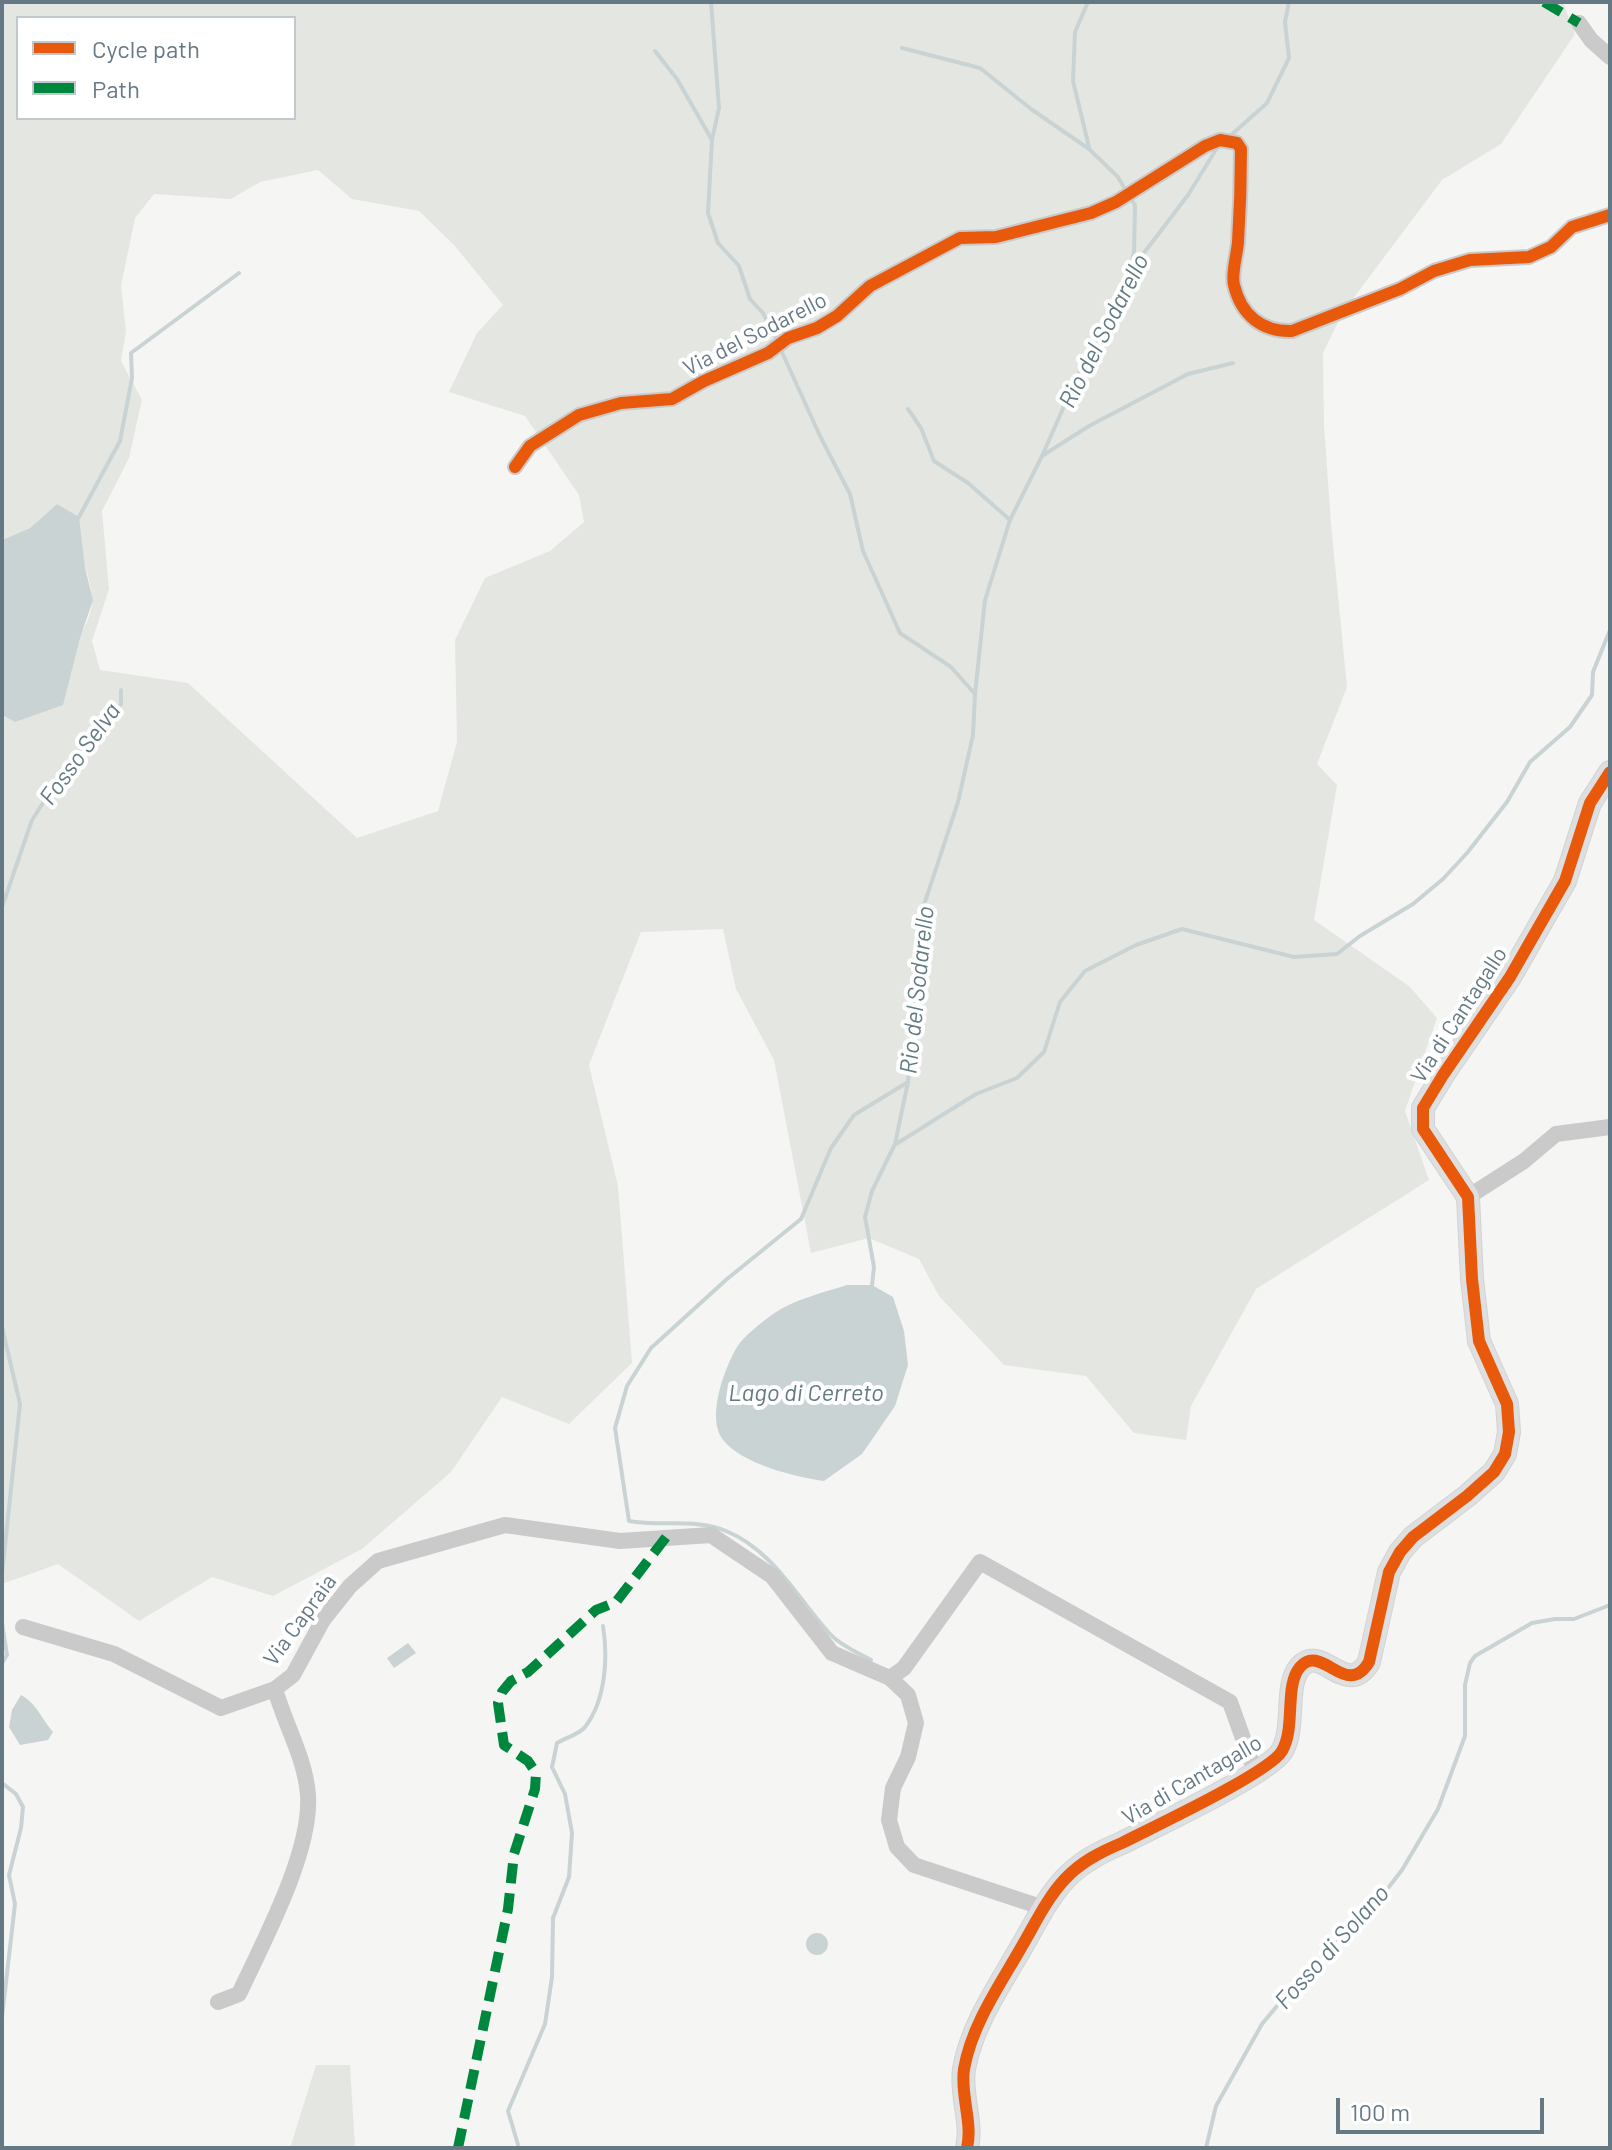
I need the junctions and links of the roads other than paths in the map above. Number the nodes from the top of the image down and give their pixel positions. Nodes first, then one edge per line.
1 (1579, 23) dead end
2 (1610, 57) edge
3 (1610, 215) edge
4 (515, 467) dead end
5 (1610, 772) edge
6 (1610, 1127) edge
7 (1468, 1197) junction
8 (23, 1627) dead end
9 (890, 1678) junction
10 (275, 1689) junction
11 (1255, 1772) junction
12 (1044, 1908) junction
13 (218, 2002) dead end
14 (967, 2148) edge

1 - 2 street
3 - 4 street, Via del Sodarello
5 - 7 street, Via di Cantagallo
6 - 7 street
7 - 11 street, Via di Cantagallo
8 - 10 street, Via Capraia
9 - 10 street, Via Capraia
9 - 11 street
9 - 12 street
10 - 13 street
11 - 12 street, Via di Cantagallo
12 - 14 street, Via di Cantagallo

